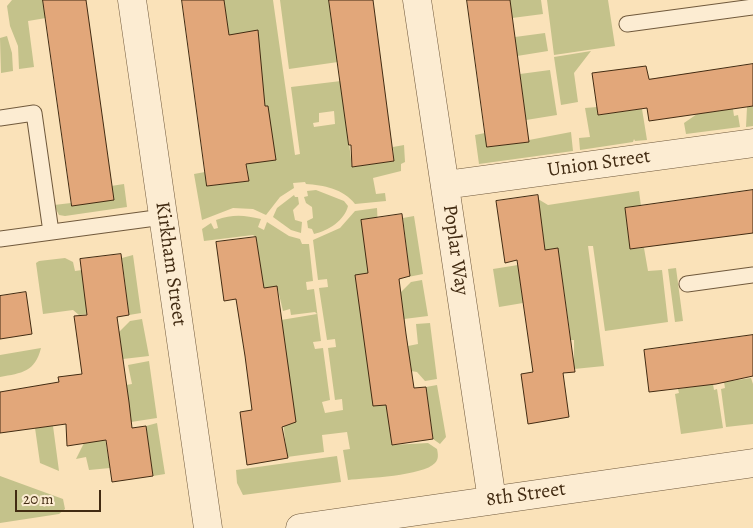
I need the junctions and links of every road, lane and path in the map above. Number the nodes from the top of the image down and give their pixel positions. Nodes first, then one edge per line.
1 (132, 0) edge
2 (417, 0) edge
3 (753, 7) edge
4 (627, 24) dead end
5 (0, 118) edge
6 (753, 143) edge
7 (445, 185) junction
8 (163, 217) junction
9 (51, 232) junction
10 (0, 239) edge
11 (753, 275) edge
12 (687, 284) dead end
13 (753, 463) edge
14 (492, 500) junction
15 (208, 528) edge
16 (300, 528) edge

1 - 8 street, Kirkham Street
2 - 7 street, Poplar Way
3 - 4 lane
5 - 9 lane
6 - 7 street, Union Street
7 - 14 street, Poplar Way
8 - 9 lane
8 - 15 street, Kirkham Street
9 - 10 lane
11 - 12 lane
13 - 14 street, 8th Street
14 - 16 street, 8th Street

